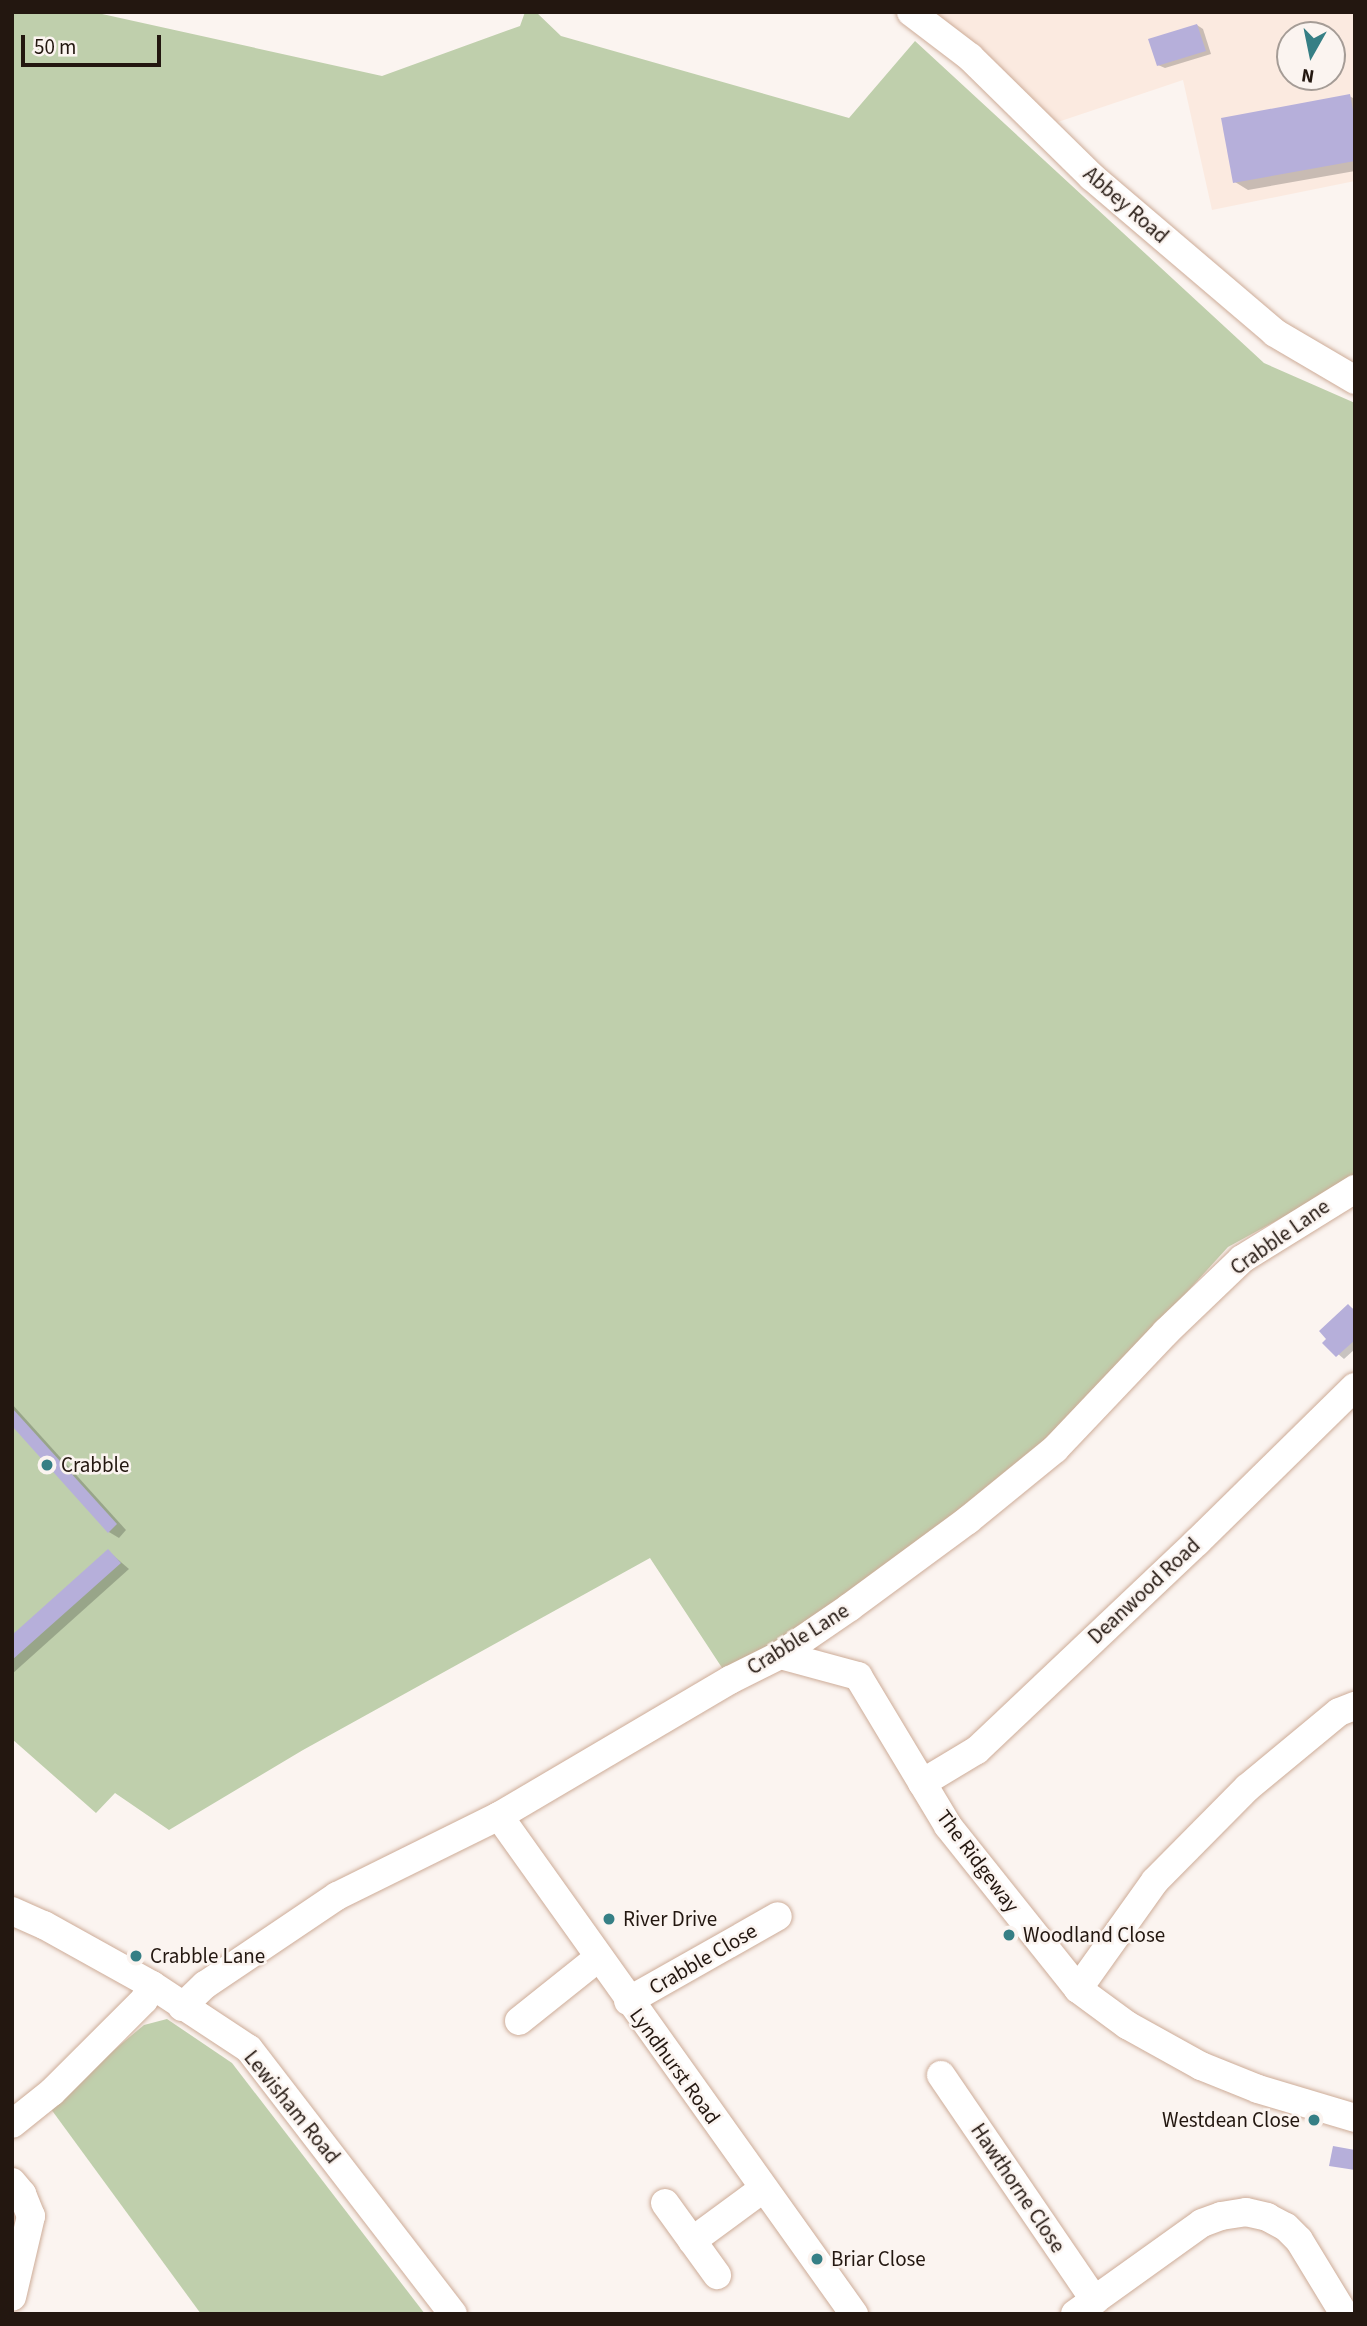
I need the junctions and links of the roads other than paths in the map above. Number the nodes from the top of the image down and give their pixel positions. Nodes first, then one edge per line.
1 (911, 12) edge
2 (1355, 380) edge
3 (1355, 1189) edge
4 (1355, 1387) edge
5 (780, 1655) junction
6 (1355, 1706) edge
7 (922, 1783) junction
8 (499, 1816) junction
9 (12, 1911) edge
10 (778, 1916) dead end
11 (598, 1958) junction
12 (152, 1986) junction
13 (1078, 1989) junction
14 (628, 2001) junction
15 (182, 2007) junction
16 (519, 2021) dead end
17 (941, 2075) dead end
18 (1355, 2118) edge
19 (12, 2124) edge
20 (12, 2182) edge
21 (764, 2188) junction
22 (665, 2203) dead end
23 (692, 2241) junction
24 (717, 2275) dead end
25 (18, 2302) edge
26 (1085, 2307) edge
27 (453, 2314) edge
28 (854, 2314) edge
29 (1343, 2314) edge

1 - 2 street, Abbey Road
3 - 5 street, Crabble Lane
4 - 7 street, Deanwood Road
5 - 7 street, The Ridgeway
5 - 8 street, Crabble Lane
6 - 13 street
7 - 13 street, The Ridgeway
8 - 11 street, Lyndhurst Road
8 - 15 street, Crabble Lane
9 - 12 street, Lewisham Road
10 - 14 street, Crabble Close
11 - 14 street, Lyndhurst Road
11 - 16 street
12 - 15 street, Lewisham Road
12 - 19 street
13 - 18 street, The Ridgeway
14 - 21 street, Lyndhurst Road
15 - 27 street, Lewisham Road
17 - 26 street, Hawthorne Close
20 - 25 street
21 - 23 street
21 - 28 street, Lyndhurst Road
22 - 23 street
23 - 24 street
26 - 29 street

